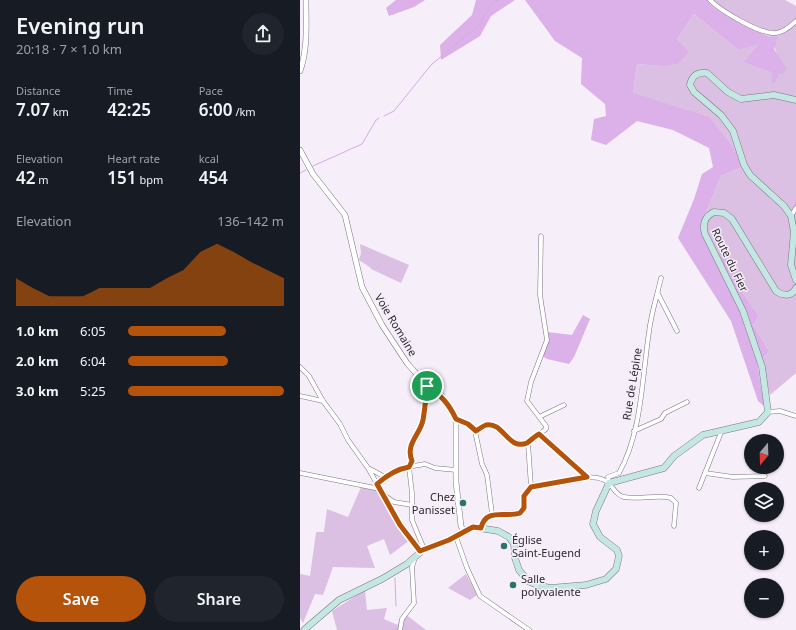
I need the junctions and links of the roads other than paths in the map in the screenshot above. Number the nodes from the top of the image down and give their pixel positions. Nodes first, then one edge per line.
1 (306, 0) edge
2 (710, 0) edge
3 (796, 20) edge
4 (300, 71) edge
5 (796, 100) edge
6 (300, 150) edge
7 (796, 208) edge
8 (791, 216) junction
9 (541, 236) dead end
10 (794, 258) edge
11 (661, 278) dead end
12 (796, 280) edge
13 (796, 288) edge
14 (658, 294) junction
15 (677, 331) dead end
16 (300, 367) edge
17 (427, 386) junction
18 (300, 396) edge
19 (322, 401) junction
20 (687, 402) dead end
21 (564, 404) dead end
22 (768, 412) junction
23 (796, 416) edge
24 (539, 417) junction
25 (456, 419) junction
26 (722, 430) junction
27 (476, 431) junction
28 (634, 431) junction
29 (539, 434) junction
30 (528, 443) junction
31 (409, 467) junction
32 (368, 468) junction
33 (456, 470) junction
34 (300, 473) edge
35 (705, 473) junction
36 (765, 476) dead end
37 (385, 477) junction
38 (587, 477) junction
39 (609, 483) junction
40 (377, 484) junction
41 (531, 487) junction
42 (699, 488) dead end
43 (381, 491) junction
44 (412, 506) junction
45 (492, 514) junction
46 (674, 526) dead end
47 (481, 528) junction
48 (464, 532) junction
49 (456, 537) junction
50 (420, 552) junction
51 (304, 630) edge
52 (400, 630) edge
53 (529, 630) edge

1 - 4 street
2 - 3 street
5 - 8 main road
6 - 17 street, Voie Romaine
7 - 8 street
8 - 10 main road
9 - 24 street
10 - 12 main road
11 - 14 street, Rue de Lépine
13 - 22 main road, Route du Fier
14 - 15 street
14 - 28 street, Rue de Lépine
16 - 19 street
17 - 25 street, Voie Romaine
17 - 31 street
18 - 19 street
19 - 32 street
20 - 28 street
21 - 24 street
22 - 23 street
22 - 26 main road
24 - 29 street
25 - 27 street
25 - 33 street, Voie Romaine
26 - 35 street
26 - 39 main road
27 - 30 street
27 - 45 street
28 - 39 street, Rue de Lépine
29 - 30 street
29 - 38 street
30 - 41 street
31 - 33 street
31 - 37 street
31 - 44 street
32 - 37 street
32 - 40 street
33 - 48 street, Voie Romaine
34 - 43 street
35 - 36 street
35 - 42 street
37 - 40 street
38 - 39 street
38 - 41 street
39 - 46 street
39 - 47 main road
40 - 43 street
41 - 45 street
43 - 44 street
43 - 50 street
44 - 50 street
45 - 47 street
47 - 48 main road
48 - 49 main road
49 - 50 main road
49 - 53 street
50 - 51 main road
50 - 52 street

